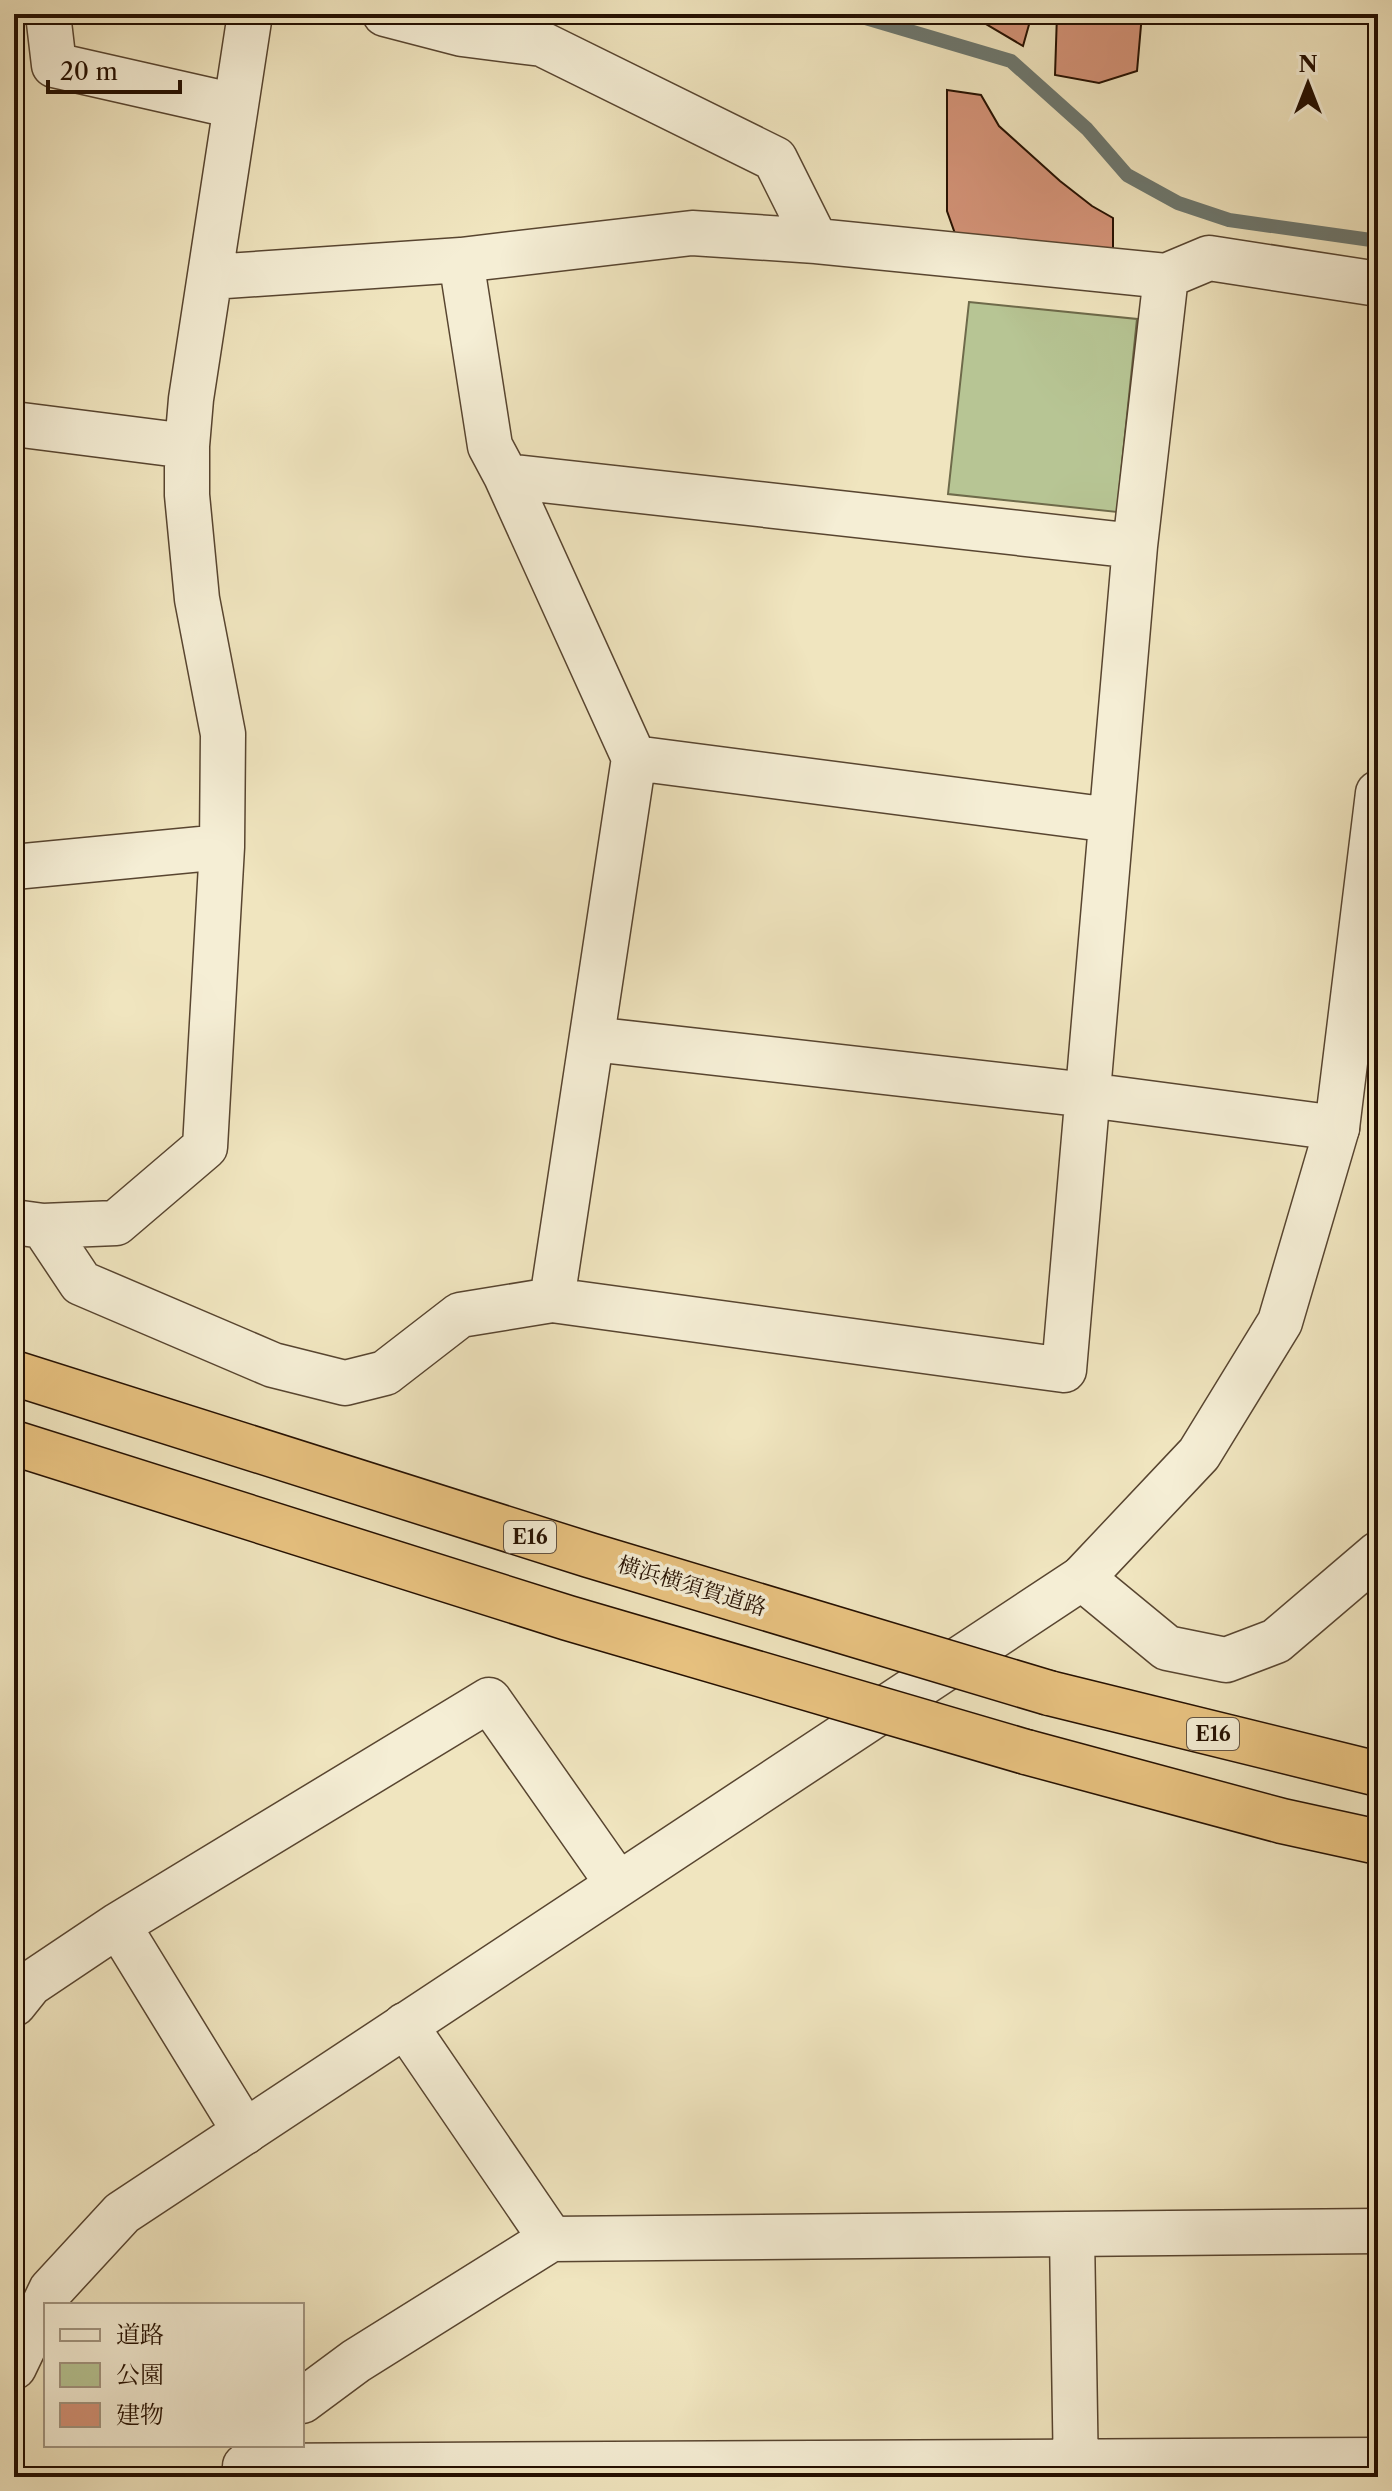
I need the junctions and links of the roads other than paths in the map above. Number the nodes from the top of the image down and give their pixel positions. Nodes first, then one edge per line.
1 (48, 14) edge
2 (250, 14) edge
3 (385, 14) edge
4 (235, 106) junction
5 (816, 241) junction
6 (461, 260) junction
7 (1166, 276) junction
8 (211, 277) junction
9 (1378, 284) edge
10 (14, 424) edge
11 (187, 446) junction
12 (506, 476) junction
13 (1135, 546) junction
14 (634, 758) junction
15 (1378, 793) edge
16 (1111, 820) junction
17 (222, 847) junction
18 (14, 867) edge
19 (592, 1039) junction
20 (1088, 1095) junction
21 (1337, 1128) junction
22 (28, 1224) edge
23 (552, 1300) junction
24 (14, 1373) edge
25 (14, 1443) edge
26 (1378, 1554) edge
27 (1082, 1578) junction
28 (1378, 1774) edge
29 (1282, 1821) junction
30 (1378, 1842) edge
31 (1378, 1857) edge
32 (618, 1884) junction
33 (118, 1925) junction
34 (14, 2004) edge
35 (405, 2025) junction
36 (245, 2132) junction
37 (1378, 2231) edge
38 (1072, 2235) junction
39 (551, 2239) junction
40 (45, 2303) edge
41 (44, 2305) edge
42 (14, 2367) edge
43 (304, 2400) edge
44 (1378, 2460) edge
45 (249, 2463) edge
46 (1076, 2470) edge

1 - 4 street
2 - 4 street
3 - 5 street
4 - 8 street
5 - 6 street
5 - 7 street
6 - 8 street
6 - 12 street
7 - 9 street
7 - 13 street
8 - 11 street
10 - 11 street
11 - 17 street
12 - 13 street
12 - 14 street
13 - 16 street
14 - 16 street
14 - 19 street
15 - 21 street
16 - 20 street
17 - 18 street
17 - 22 street
19 - 20 street
19 - 23 street
20 - 21 street
20 - 23 street
21 - 27 street
22 - 23 street
24 - 28 highway, 横浜横須賀道路 / E16, bridge
25 - 29 highway, bridge
26 - 27 street
27 - 32 street
29 - 30 highway
29 - 31 highway
32 - 33 street
32 - 35 street
33 - 34 street
33 - 36 street
35 - 36 street
35 - 39 street
36 - 40 street
37 - 38 street
38 - 39 street
38 - 46 street
39 - 43 street
41 - 42 street
44 - 46 street
45 - 46 street

